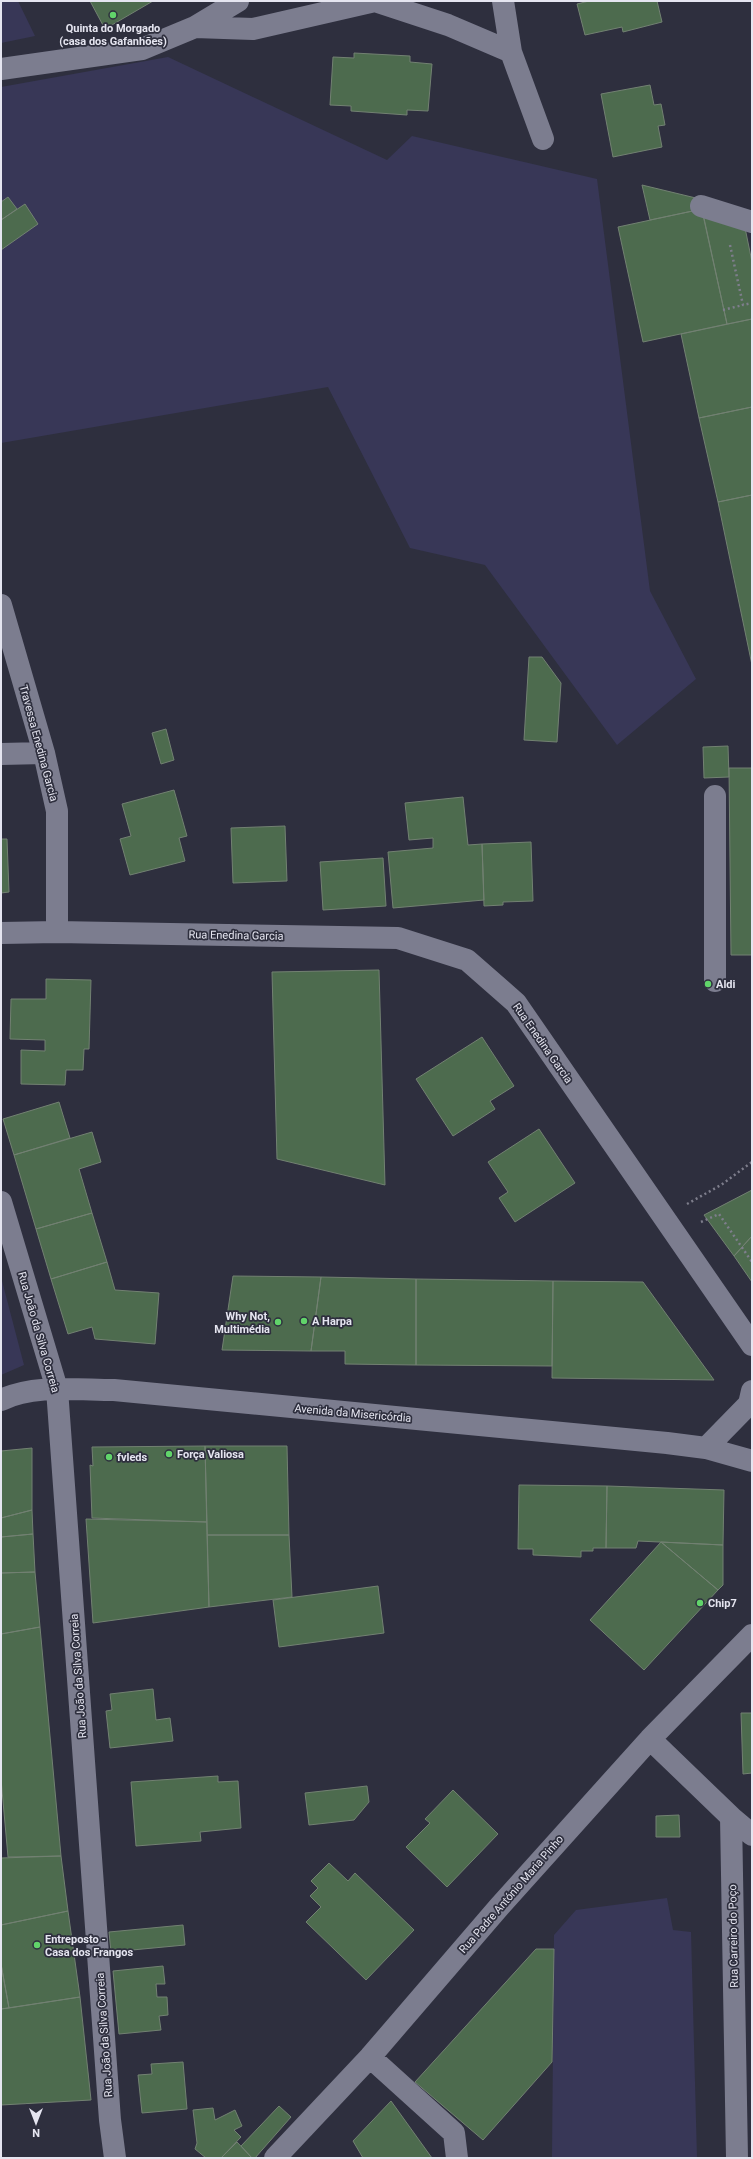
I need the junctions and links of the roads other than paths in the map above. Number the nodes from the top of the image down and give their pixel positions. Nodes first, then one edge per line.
1 (238, 1) edge
2 (375, 1) edge
3 (503, 1) edge
4 (195, 26) junction
5 (511, 52) junction
6 (1, 69) edge
7 (543, 139) dead end
8 (701, 206) dead end
9 (752, 222) edge
10 (1, 605) edge
11 (44, 753) junction
12 (1, 754) edge
13 (715, 796) dead end
14 (57, 932) junction
15 (1, 933) edge
16 (715, 981) dead end
17 (1, 1202) edge
18 (752, 1345) edge
19 (57, 1389) junction
20 (752, 1391) edge
21 (1, 1400) edge
22 (706, 1448) junction
23 (752, 1461) edge
24 (752, 1635) edge
25 (650, 1739) junction
26 (731, 1817) junction
27 (752, 1835) edge
28 (744, 2052) edge
29 (370, 2057) junction
30 (115, 2158) edge
31 (275, 2158) edge
32 (457, 2158) edge
33 (737, 2158) edge

1 - 4 street
2 - 4 street
2 - 5 street
3 - 5 street
4 - 6 street
5 - 7 street
8 - 9 street
10 - 11 street, Travessa Enedina Garcia
11 - 12 street
11 - 14 street, Travessa Enedina Garcia
13 - 16 street
14 - 15 street, Rua Enedina Garcia
14 - 18 street, Rua Enedina Garcia
17 - 19 street, Rua João da Silva Correia
19 - 21 street, Avenida da Misericórdia
19 - 22 street, Avenida da Misericórdia
19 - 30 street, Rua João da Silva Correia
20 - 22 street
22 - 23 street, Avenida da Misericórdia
24 - 25 street, Rua Padre António Maria Pinho
25 - 26 street
25 - 29 street, Rua Padre António Maria Pinho
26 - 27 street
26 - 28 street, Rua Carreiro do Poço
28 - 33 street, Rua Carreiro do Poço
29 - 31 street, Rua Padre António Maria Pinho
29 - 32 street

